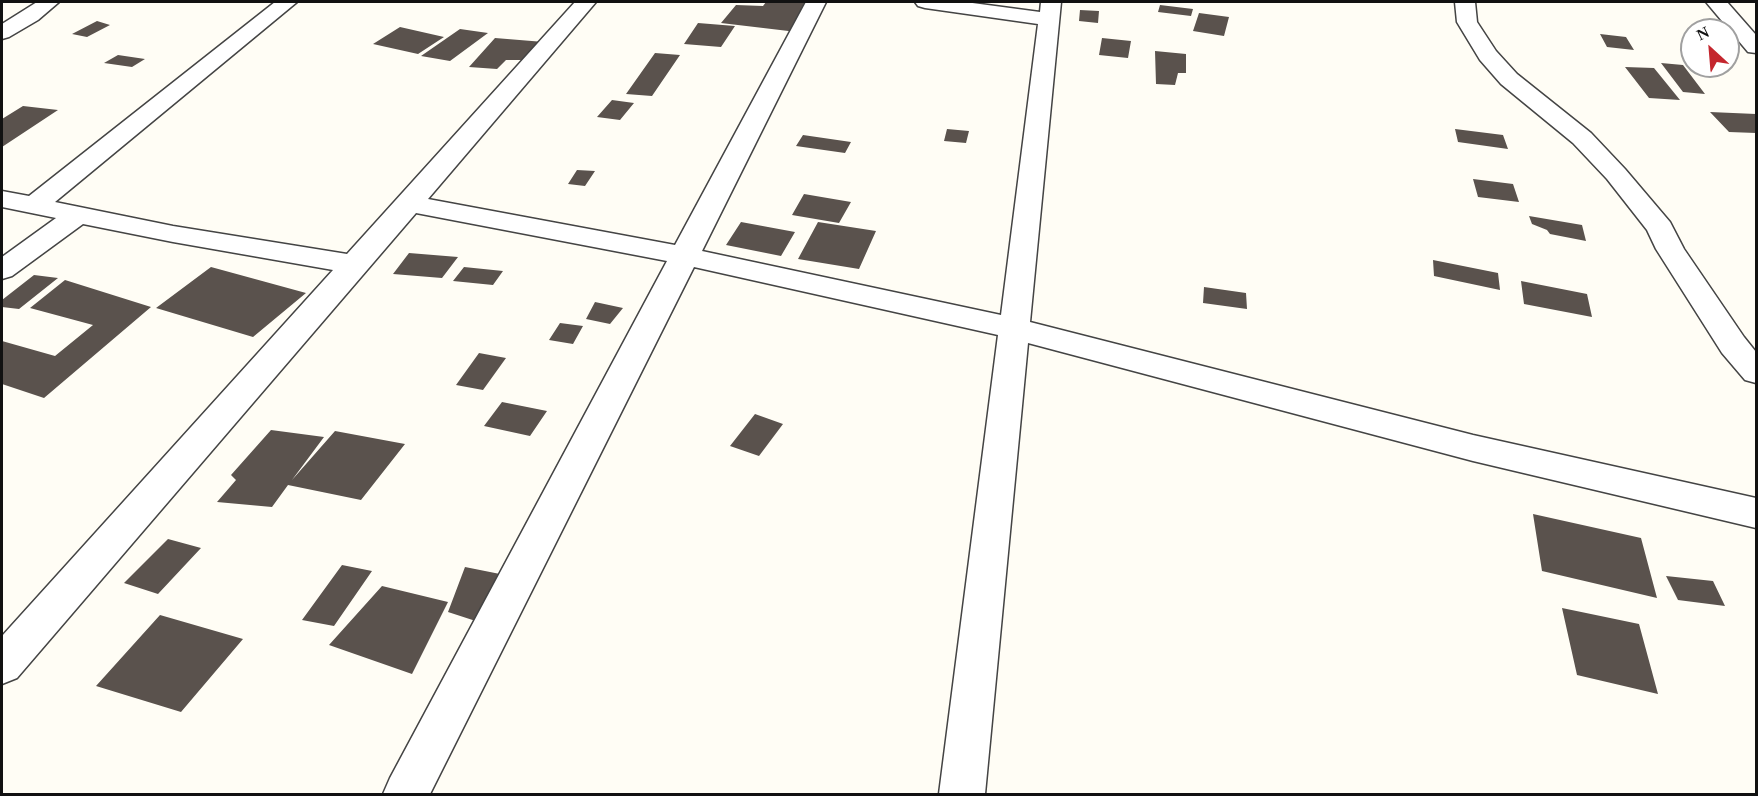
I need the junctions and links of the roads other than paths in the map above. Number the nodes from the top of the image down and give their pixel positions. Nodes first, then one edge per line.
1 (49, 2) edge
2 (287, 2) edge
3 (586, 2) edge
4 (816, 2) edge
5 (925, 2) edge
6 (1465, 2) edge
7 (1716, 2) edge
8 (1050, 10) edge
9 (2, 33) edge
10 (1756, 47) edge
11 (2, 199) edge
12 (408, 203) junction
13 (33, 206) junction
14 (78, 215) junction
15 (685, 256) junction
16 (353, 264) junction
17 (2, 270) edge
18 (1016, 329) junction
19 (1756, 372) edge
20 (1756, 513) edge
21 (2, 665) edge
22 (406, 795) edge
23 (962, 795) edge

1 - 9 street
2 - 13 street
3 - 12 street
4 - 15 street
5 - 8 street
6 - 19 street
7 - 10 street
8 - 18 street
11 - 13 street
12 - 15 street
12 - 16 street
13 - 14 street
14 - 16 street
14 - 17 street
15 - 18 street
15 - 22 street
16 - 21 street
18 - 20 street
18 - 23 street

